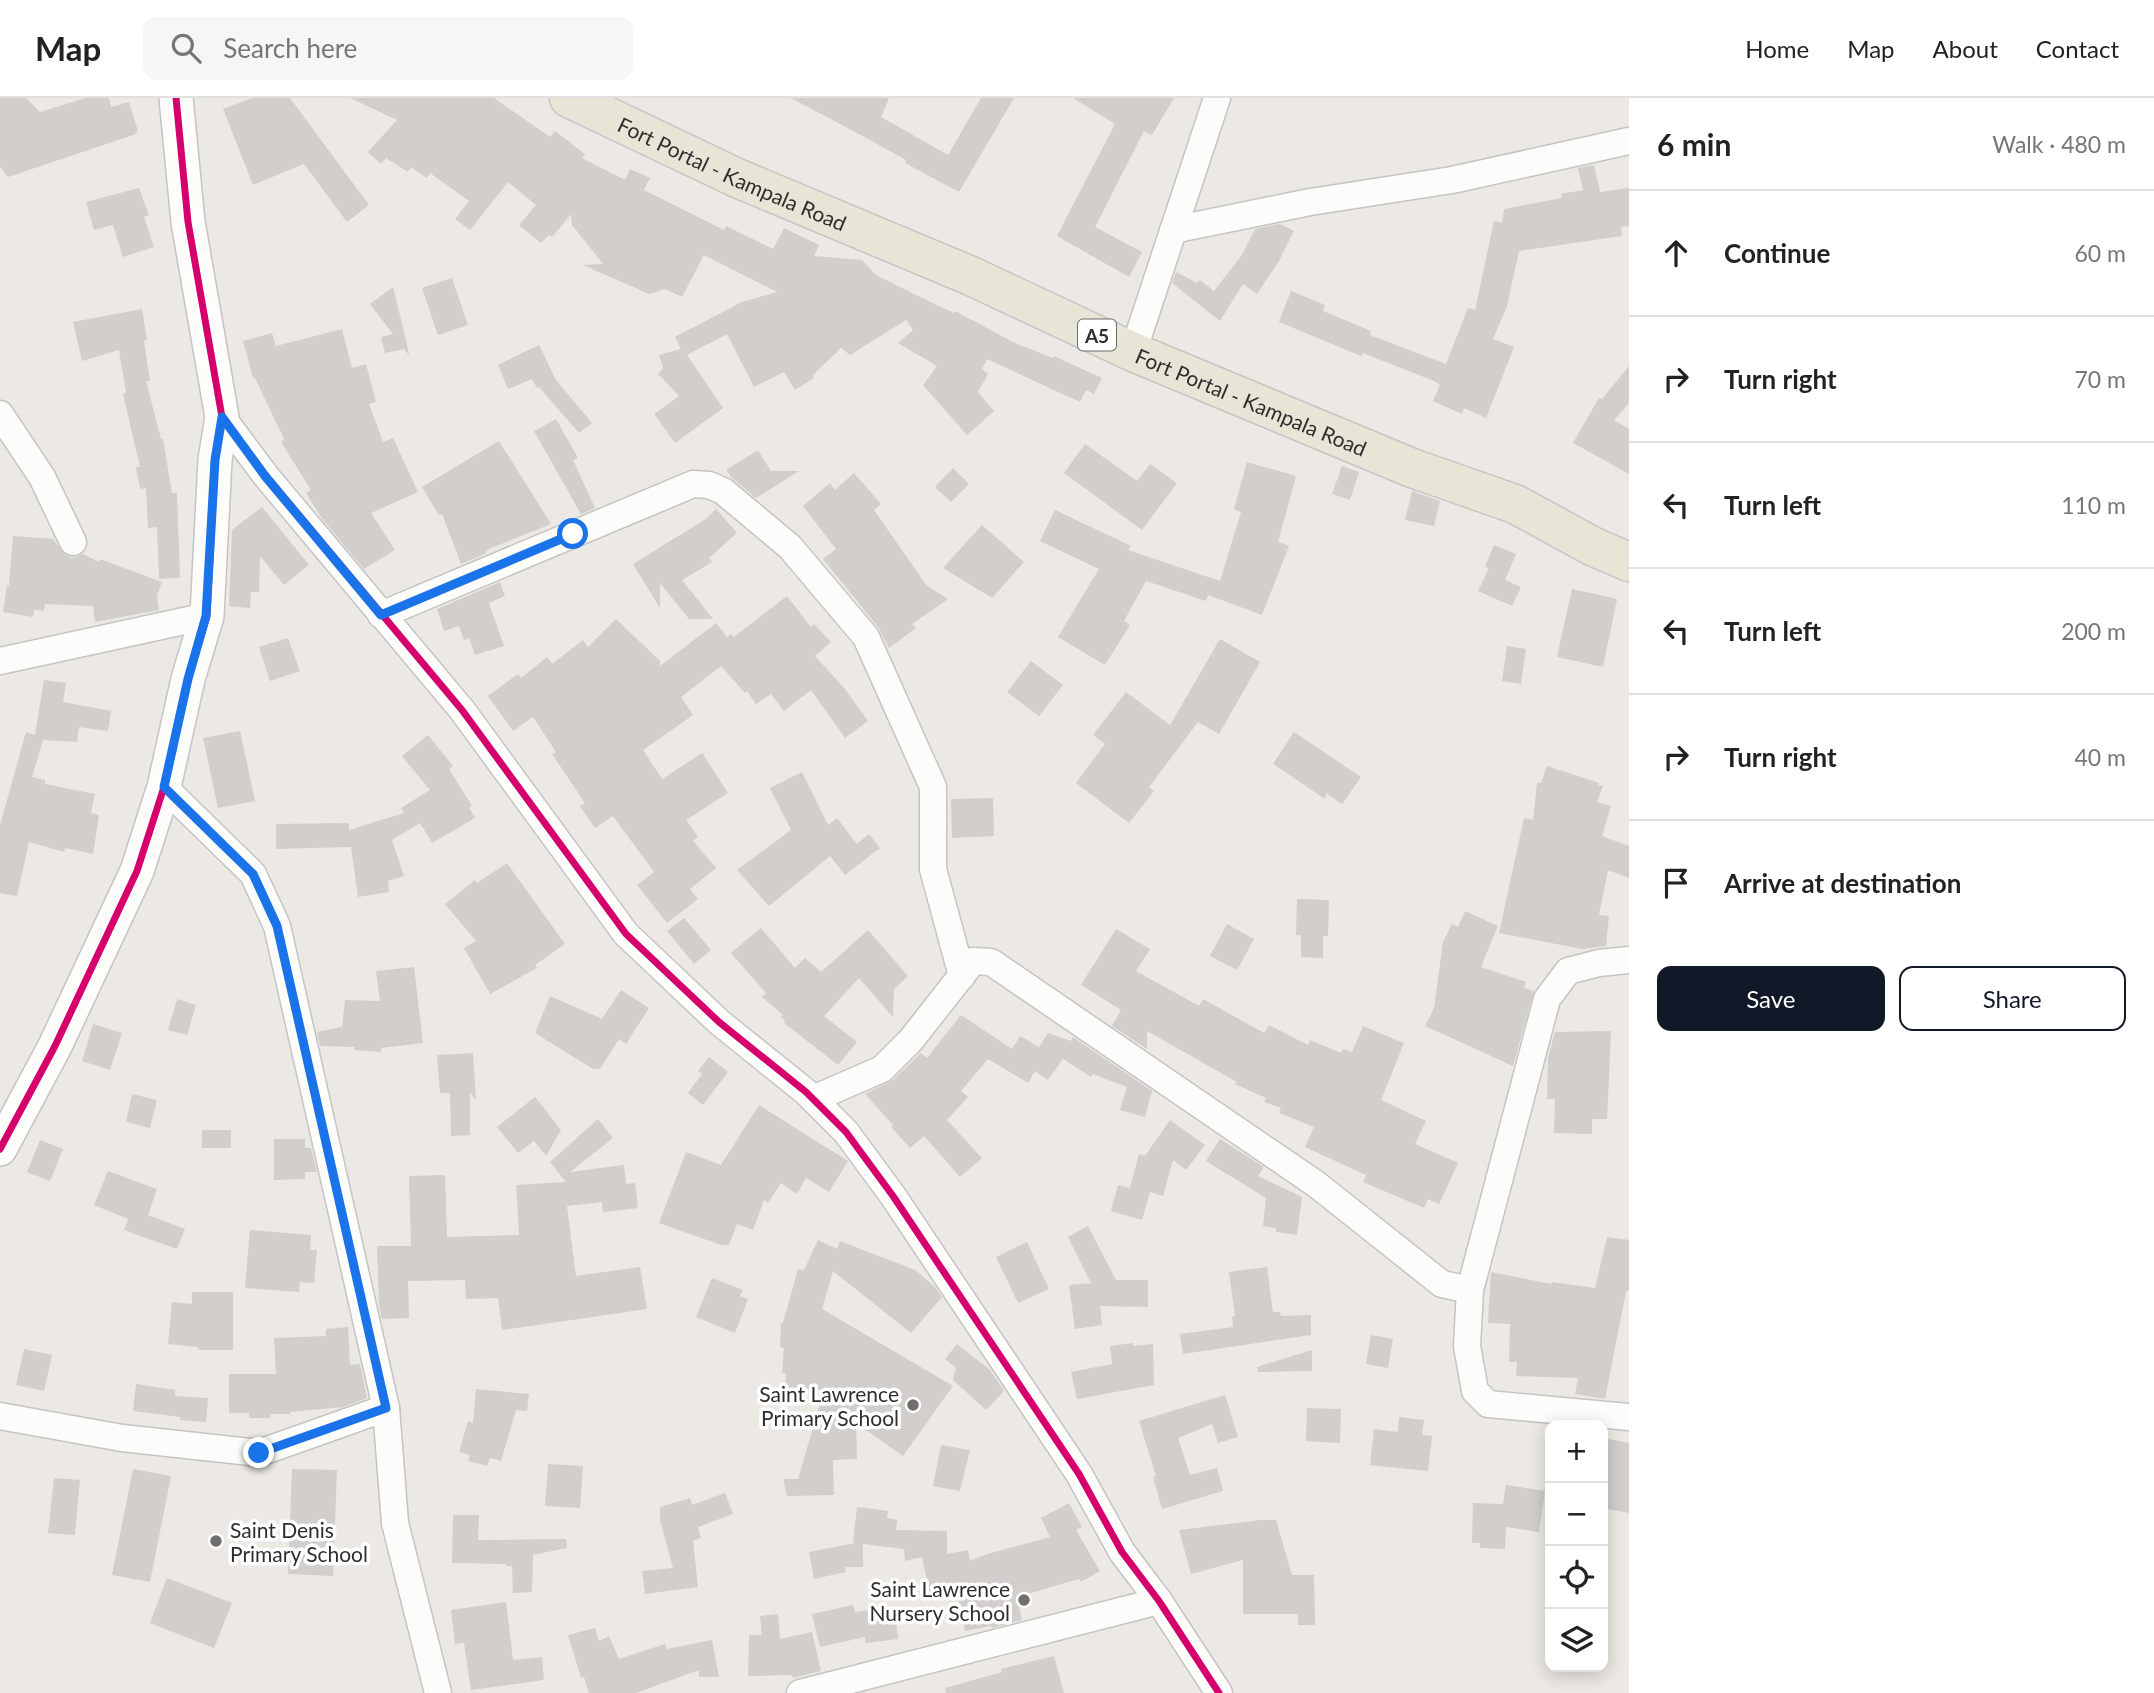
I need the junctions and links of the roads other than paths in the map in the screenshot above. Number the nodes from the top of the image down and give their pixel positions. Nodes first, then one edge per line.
1 (176, 98) edge
2 (569, 98) edge
3 (1217, 98) edge
4 (1629, 141) edge
5 (1173, 230) junction
6 (1133, 352) junction
7 (0, 414) edge
8 (222, 417) junction
9 (73, 542) dead end
10 (1629, 562) edge
11 (381, 615) junction
12 (206, 616) junction
13 (0, 661) edge
14 (164, 787) junction
15 (1629, 960) edge
16 (962, 976) junction
17 (813, 1098) junction
18 (0, 1149) edge
19 (1471, 1290) junction
20 (386, 1408) junction
21 (0, 1416) edge
22 (1629, 1417) edge
23 (1159, 1601) junction
24 (438, 1693) edge
25 (800, 1693) edge
26 (1219, 1693) edge

1 - 8 street
2 - 6 main road, Fort Portal - Kampala Road / A5
3 - 5 street
4 - 5 street
5 - 6 street
6 - 10 main road, Fort Portal - Kampala Road / A5
7 - 9 street
8 - 11 street
8 - 12 street
11 - 16 street
11 - 17 street
12 - 13 street
12 - 14 street
14 - 18 street
14 - 20 street
15 - 19 street
16 - 17 street
16 - 19 street
17 - 23 street
19 - 22 street
20 - 21 street
20 - 24 street
23 - 25 street
23 - 26 street

